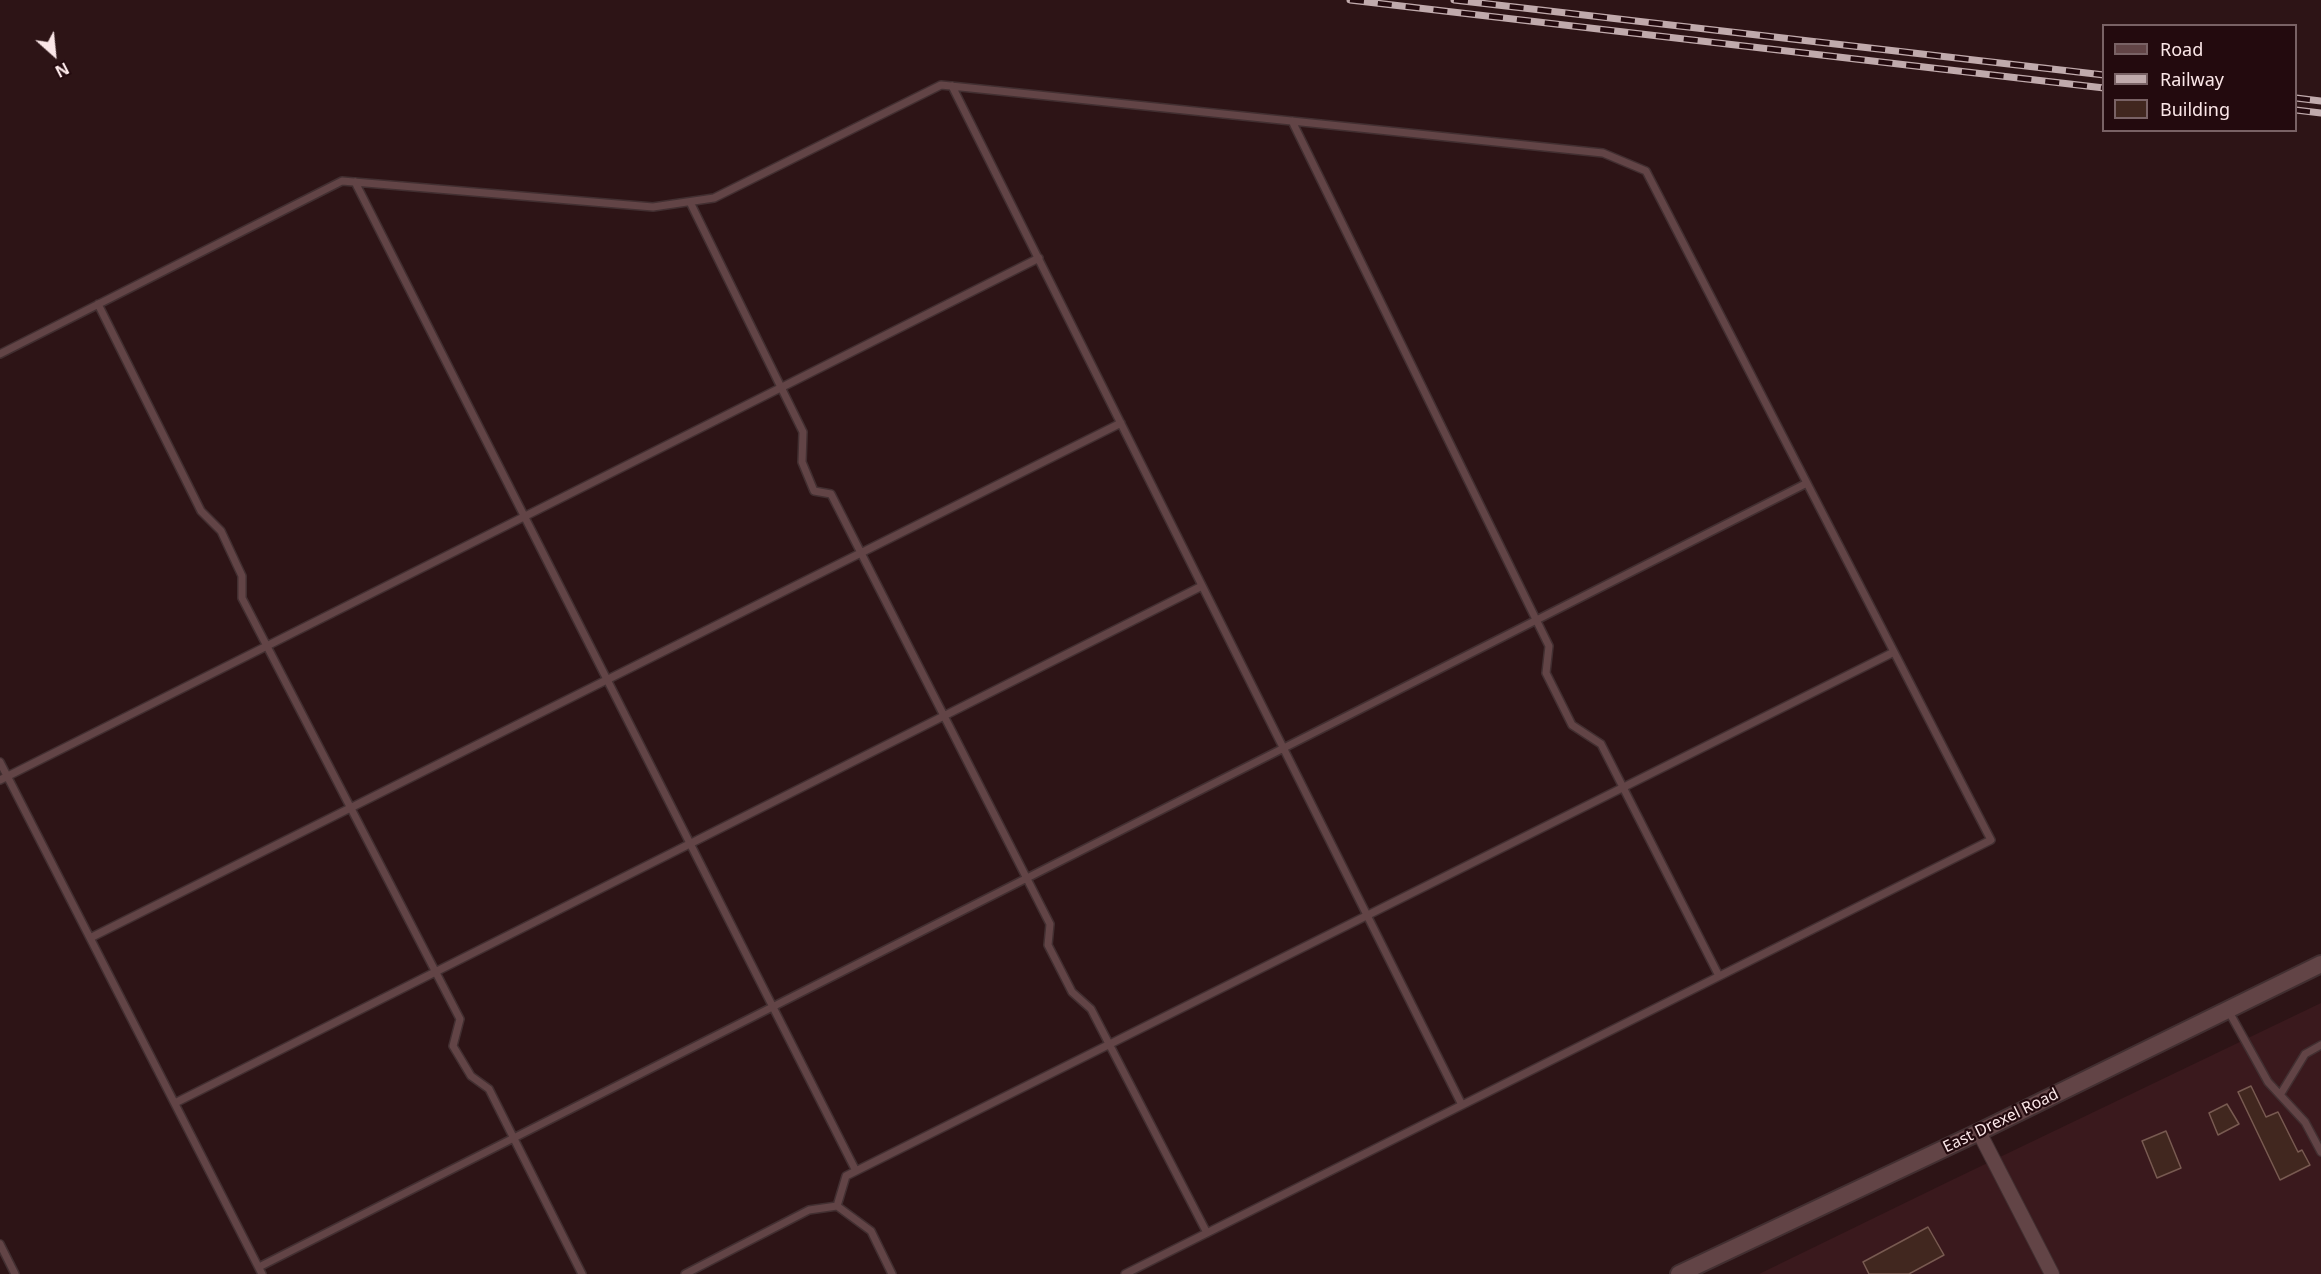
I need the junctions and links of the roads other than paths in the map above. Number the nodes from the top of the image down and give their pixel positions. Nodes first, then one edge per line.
1 (952, 86) junction
2 (1292, 121) junction
3 (355, 182) junction
4 (690, 202) junction
5 (1039, 258) junction
6 (98, 304) junction
7 (0, 354) edge
8 (781, 388) junction
9 (1121, 423) junction
10 (1807, 483) junction
11 (524, 517) junction
12 (861, 553) junction
13 (1202, 586) junction
14 (1537, 620) junction
15 (267, 646) junction
16 (1894, 652) junction
17 (607, 680) junction
18 (944, 716) junction
19 (1283, 748) junction
20 (0, 762) edge
21 (8, 776) junction
22 (0, 780) edge
23 (1623, 788) junction
24 (350, 808) junction
25 (690, 844) junction
26 (1026, 879) junction
27 (1367, 916) junction
28 (90, 938) junction
29 (2321, 964) edge
30 (435, 972) junction
31 (1719, 976) junction
32 (773, 1007) junction
33 (2228, 1010) junction
34 (1110, 1044) junction
35 (2321, 1046) edge
36 (2280, 1095) junction
37 (175, 1103) junction
38 (1462, 1106) junction
39 (1980, 1132) junction
40 (514, 1138) junction
41 (2321, 1152) edge
42 (856, 1171) junction
43 (837, 1206) junction
44 (1207, 1233) junction
45 (0, 1244) edge
46 (261, 1271) edge
47 (15, 1274) edge
48 (582, 1274) edge
49 (685, 1274) edge
50 (892, 1274) edge
51 (1125, 1274) edge
52 (1679, 1274) edge
53 (2052, 1274) edge

1 - 2 lane
1 - 4 lane
1 - 5 lane
2 - 10 lane
2 - 14 lane
3 - 4 lane
3 - 6 lane
3 - 11 lane
4 - 8 lane
5 - 8 lane
5 - 9 lane
6 - 7 lane
6 - 15 lane
8 - 11 lane
8 - 12 lane
9 - 12 lane
9 - 13 lane
10 - 14 lane
10 - 16 lane
11 - 15 lane
11 - 17 lane
12 - 17 lane
12 - 18 lane
13 - 18 lane
13 - 19 lane
14 - 19 lane
14 - 23 lane
15 - 21 lane
15 - 24 lane
16 - 23 lane
16 - 31 lane
17 - 24 lane
17 - 25 lane
18 - 25 lane
18 - 26 lane
19 - 26 lane
19 - 27 lane
20 - 21 lane
21 - 22 lane
21 - 28 lane
23 - 27 lane
23 - 31 lane
24 - 28 lane
24 - 30 lane
25 - 30 lane
25 - 32 lane
26 - 32 lane
26 - 34 lane
27 - 34 lane
27 - 38 lane
28 - 37 lane
29 - 33 street, East Drexel Road
30 - 37 lane
30 - 40 lane
31 - 38 lane
32 - 40 lane
32 - 42 lane
33 - 36 lane
33 - 39 street, East Drexel Road
34 - 42 lane
34 - 44 lane
35 - 36 lane
36 - 41 lane
37 - 46 lane
38 - 44 lane
39 - 52 street, East Drexel Road
39 - 53 street
40 - 46 lane
40 - 48 lane
42 - 43 lane
43 - 49 lane
43 - 50 lane
44 - 51 lane
45 - 47 lane

